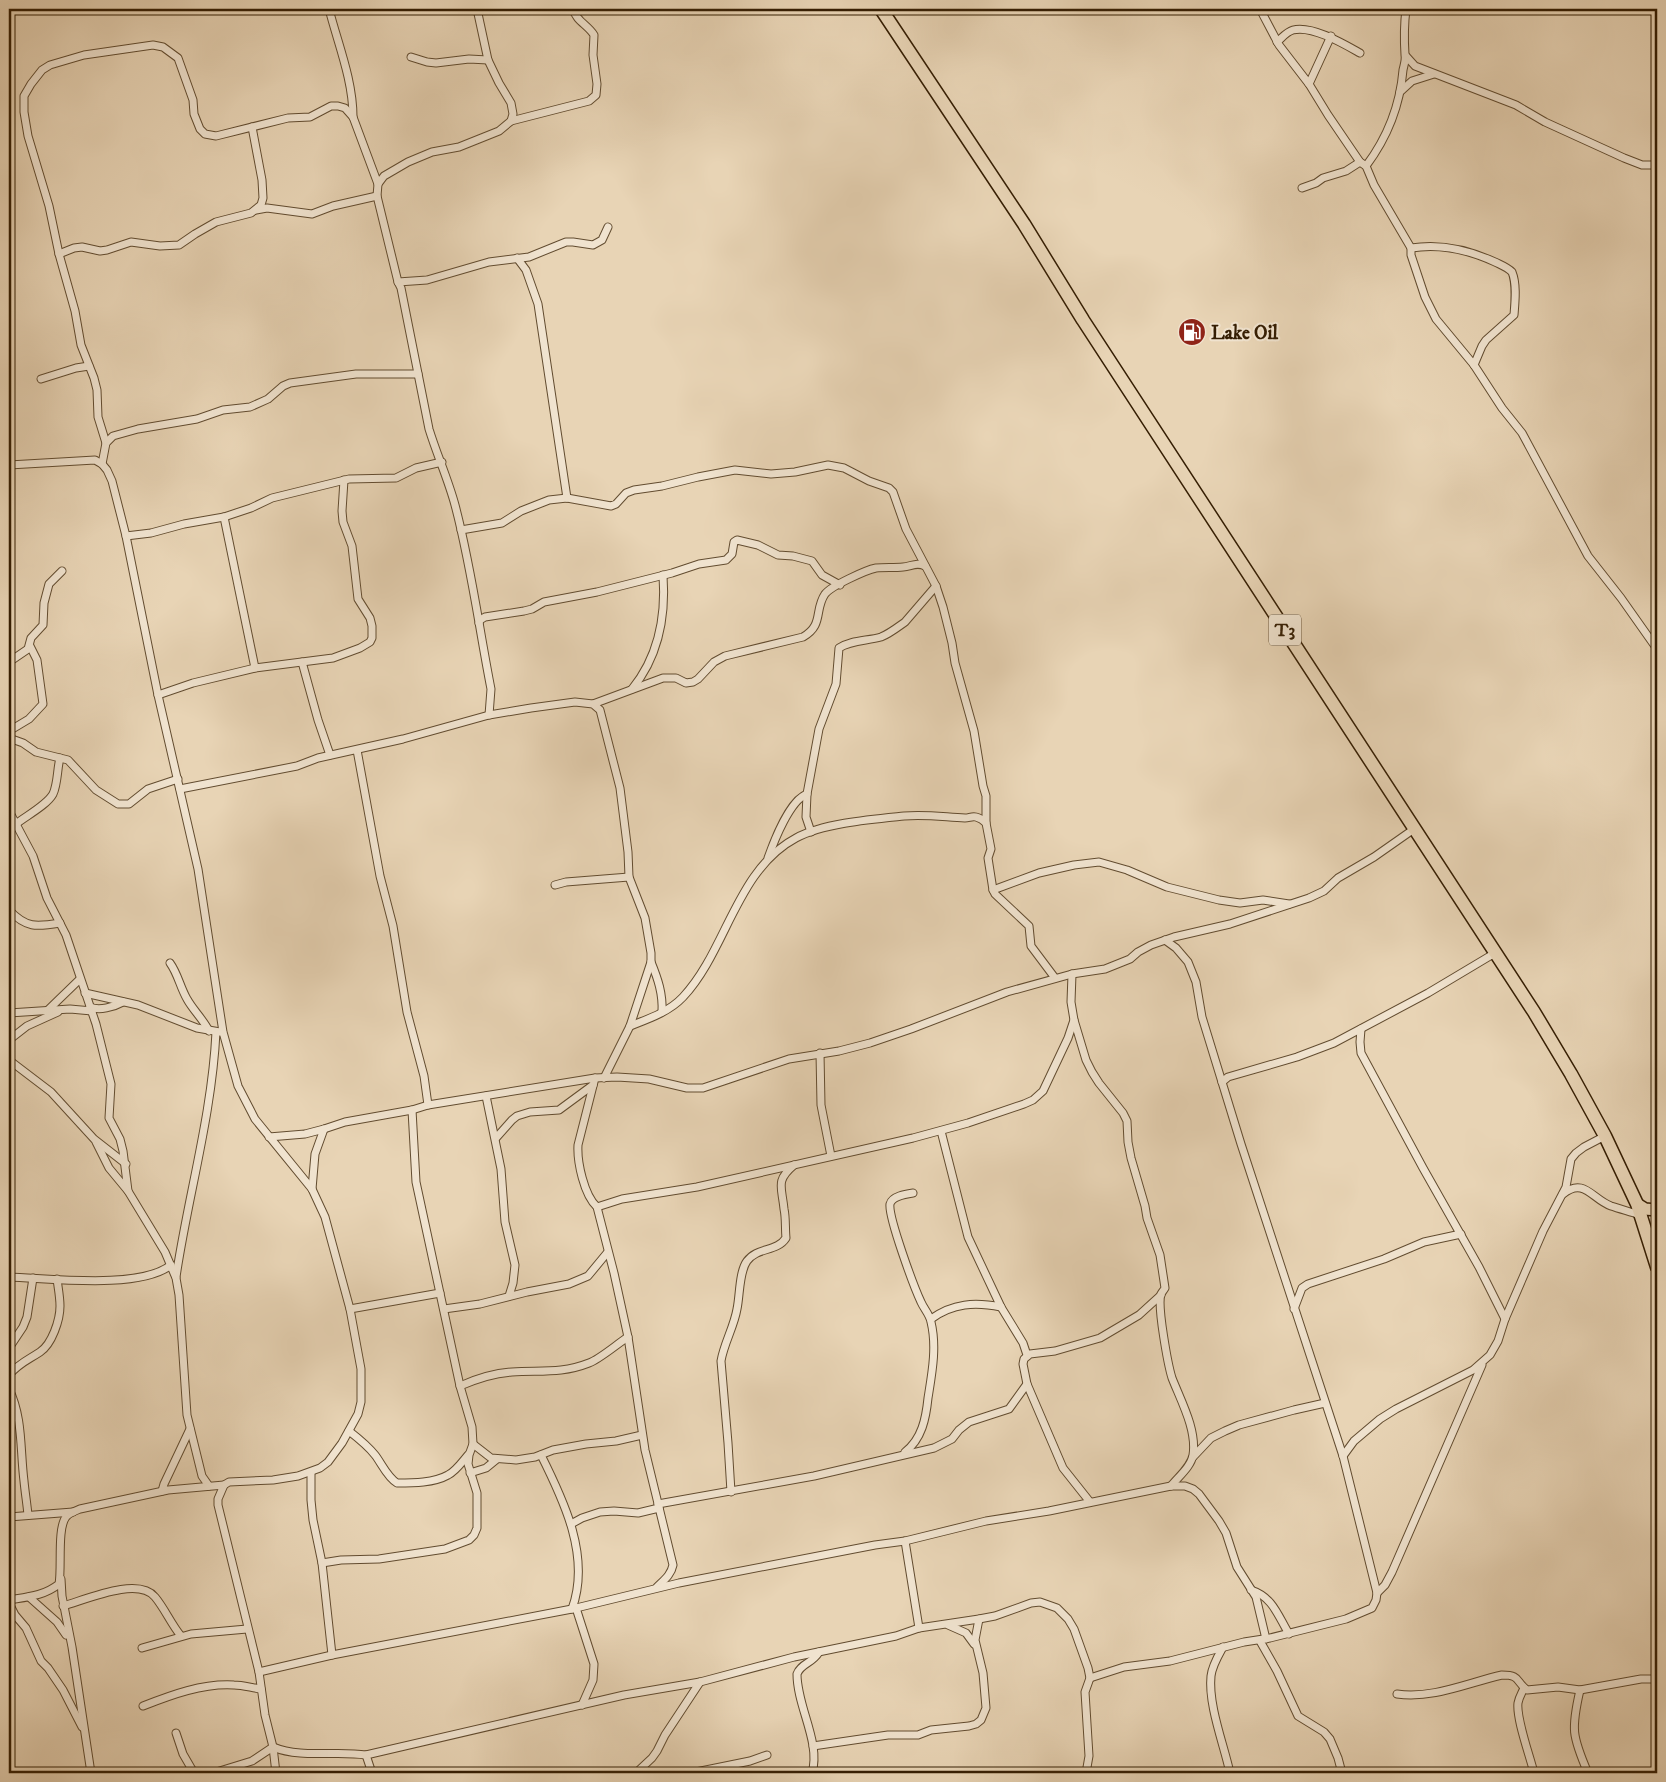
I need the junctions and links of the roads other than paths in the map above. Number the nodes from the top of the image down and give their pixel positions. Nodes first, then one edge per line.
1 (329, 9) edge
2 (477, 9) edge
3 (573, 9) edge
4 (880, 9) edge
5 (1260, 9) edge
6 (1406, 9) edge
7 (1331, 36) junction
8 (1277, 42) junction
9 (1360, 53) dead end
10 (1406, 56) junction
11 (412, 57) dead end
12 (488, 60) junction
13 (1434, 74) junction
14 (1309, 84) junction
15 (1400, 92) junction
16 (353, 117) junction
17 (511, 121) junction
18 (252, 127) junction
19 (1363, 164) junction
20 (1657, 165) edge
21 (378, 184) junction
22 (1302, 188) dead end
23 (377, 196) junction
24 (256, 210) junction
25 (608, 227) dead end
26 (1411, 248) junction
27 (59, 254) junction
28 (517, 258) junction
29 (398, 282) junction
30 (1474, 365) junction
31 (89, 366) junction
32 (418, 374) junction
33 (41, 378) dead end
34 (106, 443) junction
35 (442, 462) junction
36 (102, 464) junction
37 (9, 465) edge
38 (344, 480) junction
39 (567, 498) junction
40 (224, 517) junction
41 (461, 530) junction
42 (126, 536) junction
43 (926, 566) junction
44 (62, 571) dead end
45 (663, 575) junction
46 (840, 584) junction
47 (936, 586) junction
48 (478, 623) junction
49 (30, 646) junction
50 (1657, 650) edge
51 (9, 662) edge
52 (302, 662) junction
53 (255, 668) junction
54 (631, 689) junction
55 (158, 695) junction
56 (594, 704) junction
57 (489, 715) junction
58 (9, 731) edge
59 (9, 738) edge
60 (357, 750) junction
61 (330, 755) junction
62 (60, 758) junction
63 (178, 779) junction
64 (180, 789) junction
65 (807, 794) junction
66 (9, 811) edge
67 (986, 823) junction
68 (16, 824) junction
69 (1414, 829) junction
70 (811, 832) junction
71 (767, 860) junction
72 (628, 877) junction
73 (555, 886) dead end
74 (993, 890) junction
75 (1290, 904) junction
76 (9, 910) edge
77 (60, 923) junction
78 (1165, 940) junction
79 (1495, 954) junction
80 (651, 962) junction
81 (170, 963) dead end
82 (1072, 974) junction
83 (1055, 978) junction
84 (80, 979) junction
85 (85, 993) junction
86 (123, 1001) junction
87 (91, 1009) junction
88 (47, 1010) junction
89 (64, 1010) junction
90 (662, 1012) junction
91 (9, 1013) edge
92 (1074, 1020) junction
93 (630, 1026) junction
94 (1361, 1029) junction
95 (216, 1032) junction
96 (9, 1040) edge
97 (820, 1053) junction
98 (9, 1060) edge
99 (604, 1078) junction
100 (594, 1082) junction
101 (1222, 1082) junction
102 (486, 1096) junction
103 (428, 1104) junction
104 (412, 1110) junction
105 (324, 1130) junction
106 (941, 1131) junction
107 (1605, 1136) junction
108 (269, 1137) junction
109 (496, 1138) junction
110 (94, 1139) junction
111 (832, 1156) junction
112 (126, 1164) junction
113 (794, 1165) junction
114 (312, 1189) junction
115 (128, 1191) junction
116 (913, 1193) dead end
117 (1563, 1194) junction
118 (597, 1207) junction
119 (1639, 1210) junction
120 (1657, 1210) edge
121 (1461, 1234) junction
122 (607, 1253) junction
123 (171, 1265) junction
124 (1657, 1267) edge
125 (9, 1276) edge
126 (33, 1278) junction
127 (57, 1278) junction
128 (176, 1278) junction
129 (440, 1293) junction
130 (1161, 1295) junction
131 (509, 1296) junction
132 (1001, 1307) junction
133 (350, 1309) junction
134 (444, 1309) junction
135 (1294, 1309) junction
136 (930, 1319) junction
137 (1505, 1319) junction
138 (628, 1337) junction
139 (9, 1348) edge
140 (1027, 1355) junction
141 (1483, 1363) junction
142 (9, 1375) edge
143 (1027, 1384) junction
144 (460, 1386) junction
145 (9, 1388) edge
146 (1325, 1403) junction
147 (190, 1429) junction
148 (349, 1431) junction
149 (642, 1435) junction
150 (473, 1444) junction
151 (903, 1454) junction
152 (469, 1455) junction
153 (541, 1455) junction
154 (1343, 1456) junction
155 (1193, 1457) junction
156 (497, 1459) junction
157 (311, 1472) junction
158 (470, 1473) junction
159 (224, 1485) junction
160 (209, 1486) junction
161 (1171, 1486) junction
162 (162, 1491) junction
163 (731, 1492) junction
164 (1090, 1502) junction
165 (659, 1506) junction
166 (73, 1512) junction
167 (28, 1516) junction
168 (9, 1517) edge
169 (571, 1524) junction
170 (905, 1541) junction
171 (322, 1563) junction
172 (61, 1571) junction
173 (655, 1588) junction
174 (1251, 1590) junction
175 (1377, 1593) junction
176 (30, 1597) junction
177 (9, 1601) edge
178 (63, 1606) junction
179 (574, 1608) junction
180 (979, 1620) junction
181 (947, 1624) junction
182 (919, 1628) junction
183 (247, 1629) junction
184 (1289, 1634) junction
185 (181, 1636) junction
186 (1263, 1640) junction
187 (71, 1644) junction
188 (1223, 1647) junction
189 (142, 1648) dead end
190 (976, 1648) junction
191 (819, 1652) junction
192 (332, 1655) junction
193 (259, 1672) junction
194 (1090, 1678) junction
195 (1657, 1679) edge
196 (700, 1682) junction
197 (1524, 1688) junction
198 (261, 1689) junction
199 (1580, 1690) junction
200 (1397, 1694) dead end
201 (582, 1705) junction
202 (143, 1706) dead end
203 (84, 1731) junction
204 (176, 1733) dead end
205 (813, 1746) junction
206 (273, 1747) junction
207 (366, 1755) junction
208 (767, 1755) dead end
209 (91, 1773) edge
210 (194, 1773) edge
211 (212, 1773) edge
212 (276, 1773) edge
213 (372, 1773) edge
214 (636, 1773) edge
215 (691, 1773) edge
216 (812, 1773) edge
217 (1086, 1773) edge
218 (1230, 1773) edge
219 (1342, 1773) edge
220 (1534, 1773) edge
221 (1588, 1773) edge

1 - 16 street
2 - 12 street
3 - 17 street
4 - 69 highway, T3
5 - 8 street
6 - 10 street
7 - 8 street
7 - 9 street
7 - 14 street
8 - 14 street
10 - 13 street
10 - 15 street
11 - 12 street
12 - 17 street
13 - 15 street
13 - 20 street
14 - 19 street
15 - 19 street
16 - 18 street
16 - 21 street
17 - 21 street
18 - 24 street
18 - 27 street
19 - 22 street
19 - 26 street
21 - 23 street
23 - 24 street
23 - 29 street
24 - 27 street
25 - 28 street
26 - 30 street
26 - 30 street
27 - 31 street
28 - 29 street
28 - 39 street
29 - 32 street
30 - 50 street
31 - 33 street
31 - 34 street
32 - 34 street
32 - 35 street
34 - 36 street
35 - 38 street
35 - 41 street
36 - 37 street
36 - 42 street
38 - 40 street
38 - 52 street
39 - 41 street
39 - 43 street
40 - 42 street
40 - 53 street
41 - 48 street
42 - 55 street
43 - 46 street
43 - 47 street
44 - 49 street
45 - 46 street
45 - 48 street
45 - 54 street
46 - 54 street
47 - 65 street
47 - 67 street
48 - 57 street
49 - 51 street
49 - 58 street
52 - 53 street
52 - 61 street
53 - 55 street
54 - 56 street
55 - 63 street
56 - 57 street
56 - 72 street
57 - 60 street
59 - 62 street
60 - 61 street
60 - 103 street
61 - 64 street
62 - 63 street
62 - 68 street
63 - 64 street
64 - 95 street
65 - 70 street
65 - 71 street
66 - 68 street
67 - 70 street
67 - 74 street
68 - 77 street
69 - 75 street
69 - 79 highway, T3
70 - 71 street
71 - 90 street
72 - 73 street
72 - 80 street
74 - 75 street
74 - 83 street
75 - 78 street
76 - 77 street
77 - 84 street
78 - 82 street
78 - 101 street
79 - 94 street
79 - 107 highway, T3
80 - 90 street
80 - 93 street
81 - 95 street
82 - 83 street
82 - 92 street
83 - 97 street
84 - 85 street
84 - 88 street
85 - 86 street
85 - 87 street
86 - 87 street
86 - 95 street
87 - 89 street
87 - 112 street
88 - 89 street
88 - 91 street
89 - 96 street
90 - 93 street
92 - 106 street
92 - 130 street
93 - 99 street
94 - 101 street
94 - 121 street
95 - 108 street
95 - 128 street
97 - 99 street
97 - 111 street
98 - 110 street
99 - 100 street
100 - 102 street
100 - 109 street
100 - 118 street
101 - 135 street
102 - 103 street
102 - 109 street
103 - 104 street
104 - 105 street
104 - 129 street
105 - 108 street
105 - 114 street
106 - 111 street
106 - 132 street
107 - 117 street
107 - 119 highway, T3
108 - 114 street
109 - 131 street
110 - 112 street
110 - 115 street
111 - 113 street
112 - 115 street
113 - 118 street
113 - 163 street
114 - 133 street
115 - 123 street
116 - 136 street
117 - 119 street
117 - 137 street
118 - 122 street
119 - 120 main road
119 - 124 highway, T3
121 - 135 street
121 - 137 street
122 - 131 street
122 - 138 street
123 - 127 street
123 - 128 street
125 - 126 street
126 - 127 street
126 - 139 street
127 - 142 street
128 - 147 street
129 - 133 street
129 - 134 street
130 - 140 street
130 - 155 street
131 - 134 street
132 - 136 street
132 - 140 street
133 - 148 street
134 - 144 street
135 - 146 street
136 - 151 street
137 - 141 street
138 - 144 street
138 - 149 street
140 - 143 street
141 - 154 street
141 - 175 street
143 - 151 street
143 - 164 street
144 - 150 street
145 - 167 street
146 - 154 street
146 - 155 street
147 - 160 street
147 - 162 street
148 - 152 street
148 - 157 street
149 - 153 street
149 - 165 street
150 - 152 street
150 - 156 street
151 - 163 street
152 - 158 street
153 - 156 street
153 - 169 street
154 - 175 street
155 - 161 street
156 - 158 street
157 - 159 street
157 - 171 street
158 - 171 street
159 - 160 street
159 - 183 street
160 - 162 street
161 - 164 street
161 - 174 street
162 - 166 street
163 - 165 street
164 - 170 street
165 - 169 street
165 - 173 street
166 - 167 street
166 - 172 street
167 - 168 street
169 - 179 street
170 - 173 street
170 - 182 street
171 - 192 street
172 - 176 street
172 - 178 street
173 - 179 street
174 - 184 street
174 - 186 street
175 - 184 street
176 - 177 street
176 - 187 street
177 - 203 street
178 - 185 street
178 - 187 street
179 - 192 street
179 - 201 street
180 - 181 street
180 - 190 street
180 - 194 street
181 - 182 street
181 - 190 street
182 - 191 street
183 - 185 street
183 - 193 street
184 - 186 street
185 - 189 street
186 - 188 street
186 - 219 street
187 - 203 street
188 - 194 street
188 - 218 street
190 - 205 street
191 - 196 street
191 - 205 street
192 - 193 street
193 - 198 street
194 - 217 street
195 - 199 street
196 - 201 street
196 - 214 street
197 - 199 street
197 - 200 street
197 - 220 street
198 - 202 street
198 - 206 street
199 - 221 street
201 - 207 street
203 - 209 street
204 - 210 street
205 - 216 street
206 - 207 street
206 - 211 street
206 - 212 street
207 - 213 street
208 - 215 street

